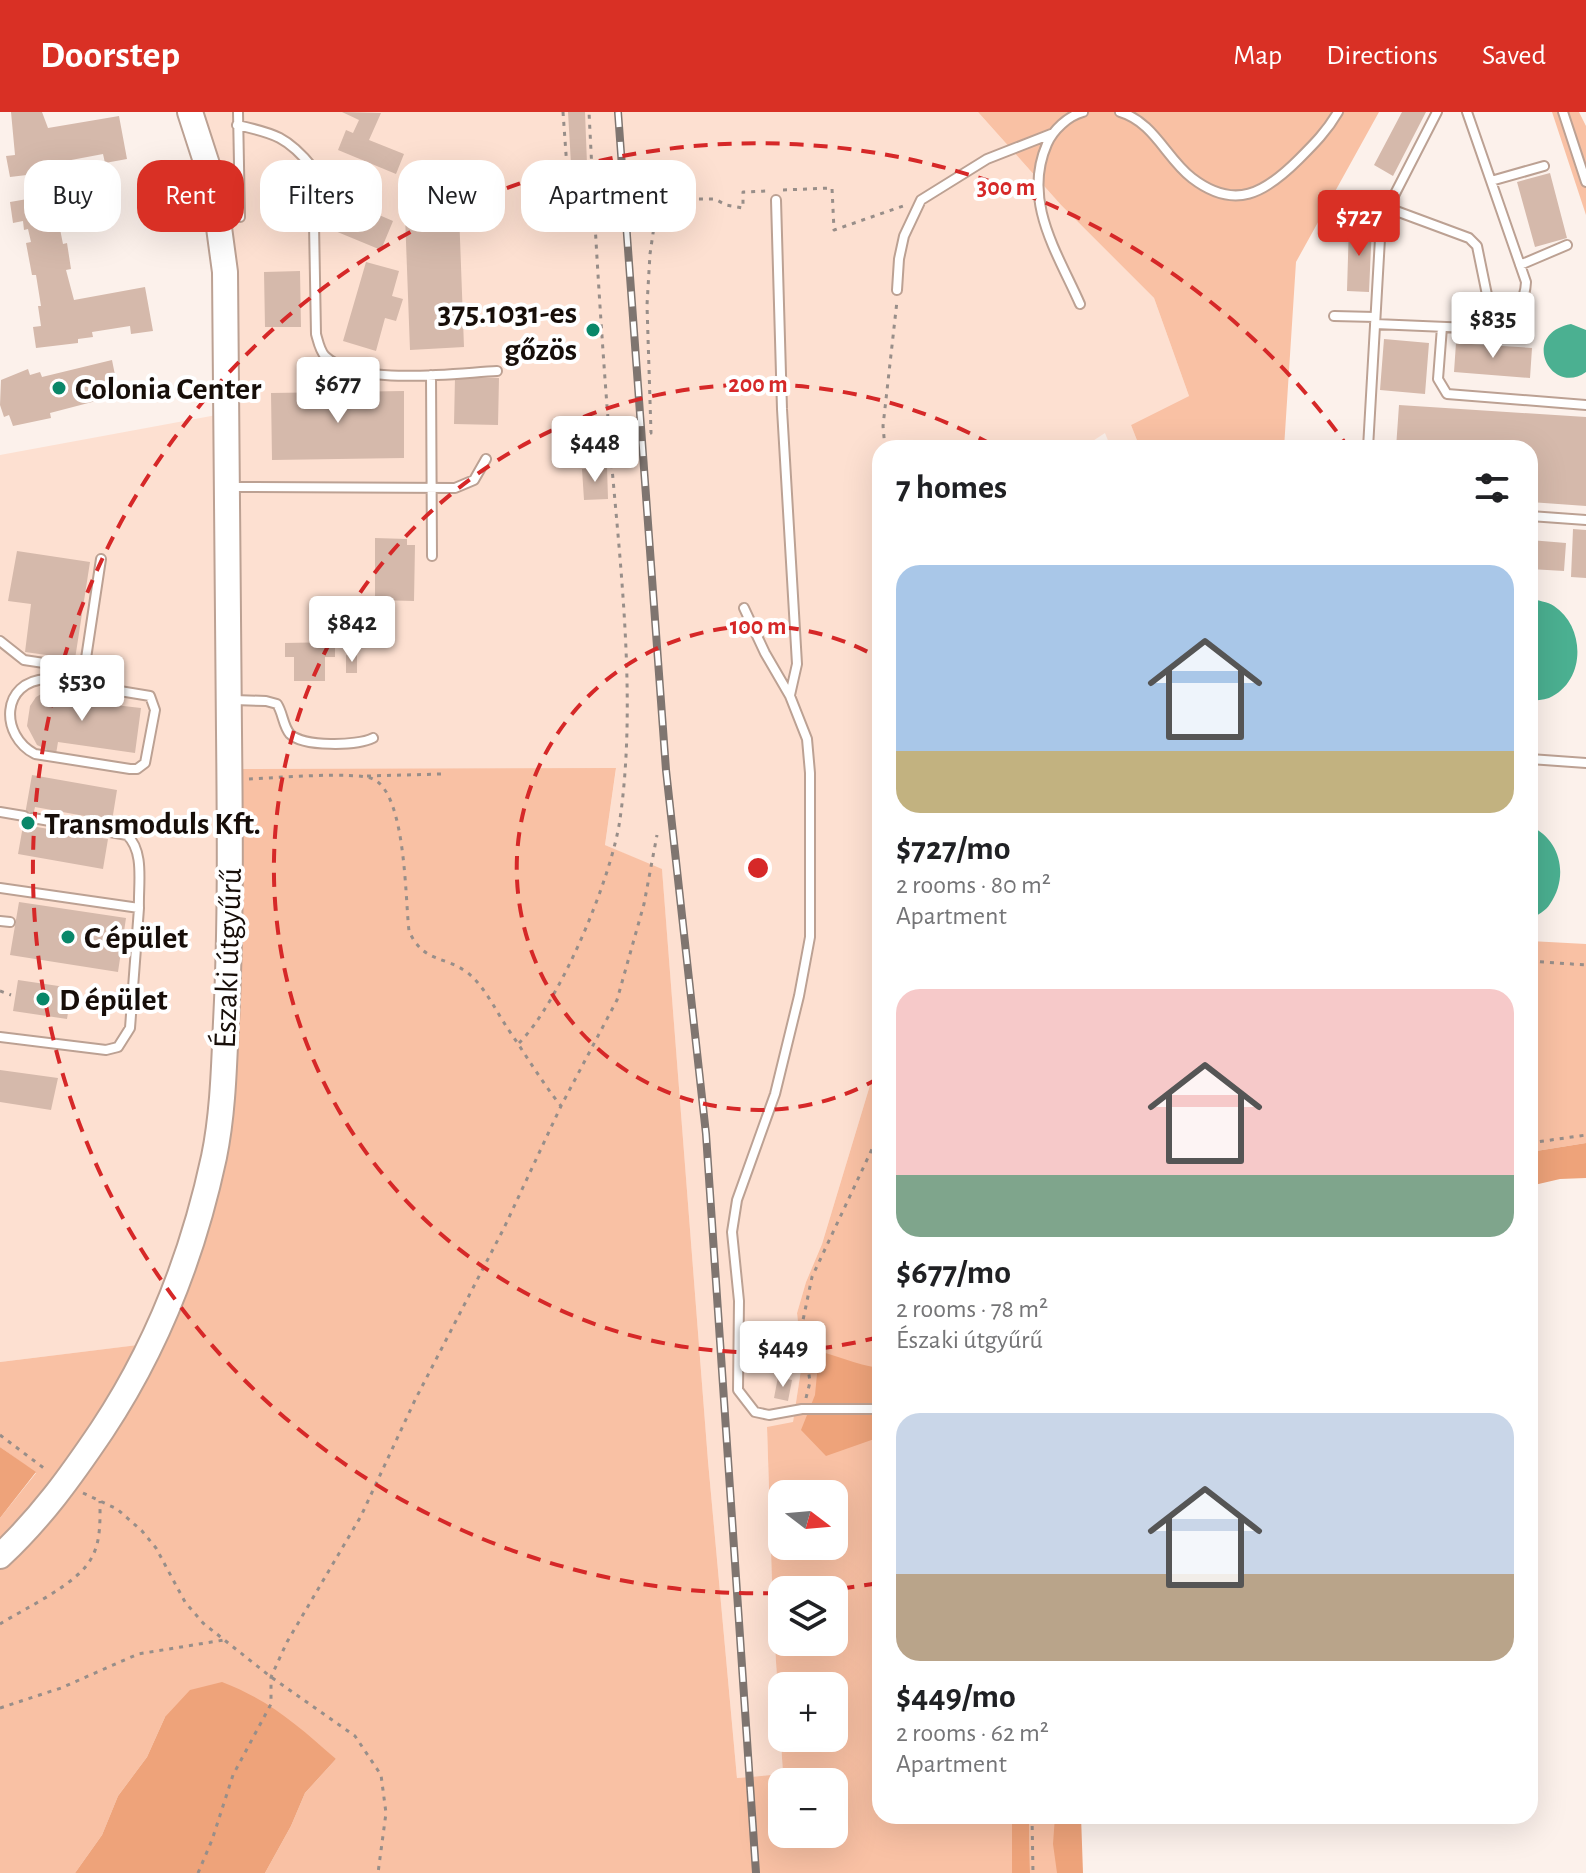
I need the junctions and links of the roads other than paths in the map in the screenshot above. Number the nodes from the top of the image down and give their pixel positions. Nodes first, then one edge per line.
1 (190, 112) edge
2 (238, 112) edge
3 (1083, 112) edge
4 (1120, 112) edge
5 (1338, 112) edge
6 (1437, 112) edge
7 (1467, 112) edge
8 (1563, 112) edge
9 (237, 125) junction
10 (1051, 134) junction
11 (238, 160) edge
12 (1544, 166) dead end
13 (1491, 181) junction
14 (1586, 182) edge
15 (776, 200) dead end
16 (1388, 208) junction
17 (1567, 245) dead end
18 (1520, 265) junction
19 (897, 290) road end
20 (1080, 304) dead end
21 (1334, 316) dead end
22 (1375, 320) junction
23 (1442, 327) junction
24 (1494, 329) junction
25 (497, 371) dead end
26 (431, 375) junction
27 (1586, 405) edge
28 (1368, 440) edge
29 (486, 459) dead end
30 (227, 487) junction
31 (432, 488) junction
32 (1538, 517) edge
33 (1586, 520) edge
34 (432, 556) dead end
35 (101, 559) dead end
36 (744, 608) dead end
37 (0, 641) edge
38 (790, 696) junction
39 (229, 700) junction
40 (2, 711) edge
41 (373, 738) dead end
42 (1538, 760) edge
43 (1586, 763) edge
44 (0, 812) edge
45 (0, 888) edge
46 (139, 908) junction
47 (0, 1037) edge
48 (872, 1409) edge
49 (0, 1556) edge

1 - 30 main road, Északi útgyűrű
2 - 9 lane
3 - 10 lane
4 - 5 lane
6 - 16 lane
7 - 13 lane
8 - 14 lane
9 - 11 lane
9 - 26 lane
10 - 19 lane
10 - 20 lane
12 - 13 lane
13 - 18 lane
15 - 38 lane
16 - 22 lane
16 - 24 lane
17 - 18 lane
18 - 24 lane
21 - 22 lane
22 - 23 lane
22 - 28 lane
23 - 24 lane
23 - 27 lane
25 - 26 lane
26 - 31 lane
29 - 31 lane
30 - 31 lane
30 - 39 main road, Északi útgyűrű
31 - 34 lane
32 - 33 lane
35 - 37 lane
36 - 38 lane
38 - 48 lane
39 - 41 lane
39 - 49 main road, Északi útgyűrű
40 - 40 lane
42 - 43 lane
44 - 46 lane
45 - 46 lane
46 - 47 lane

